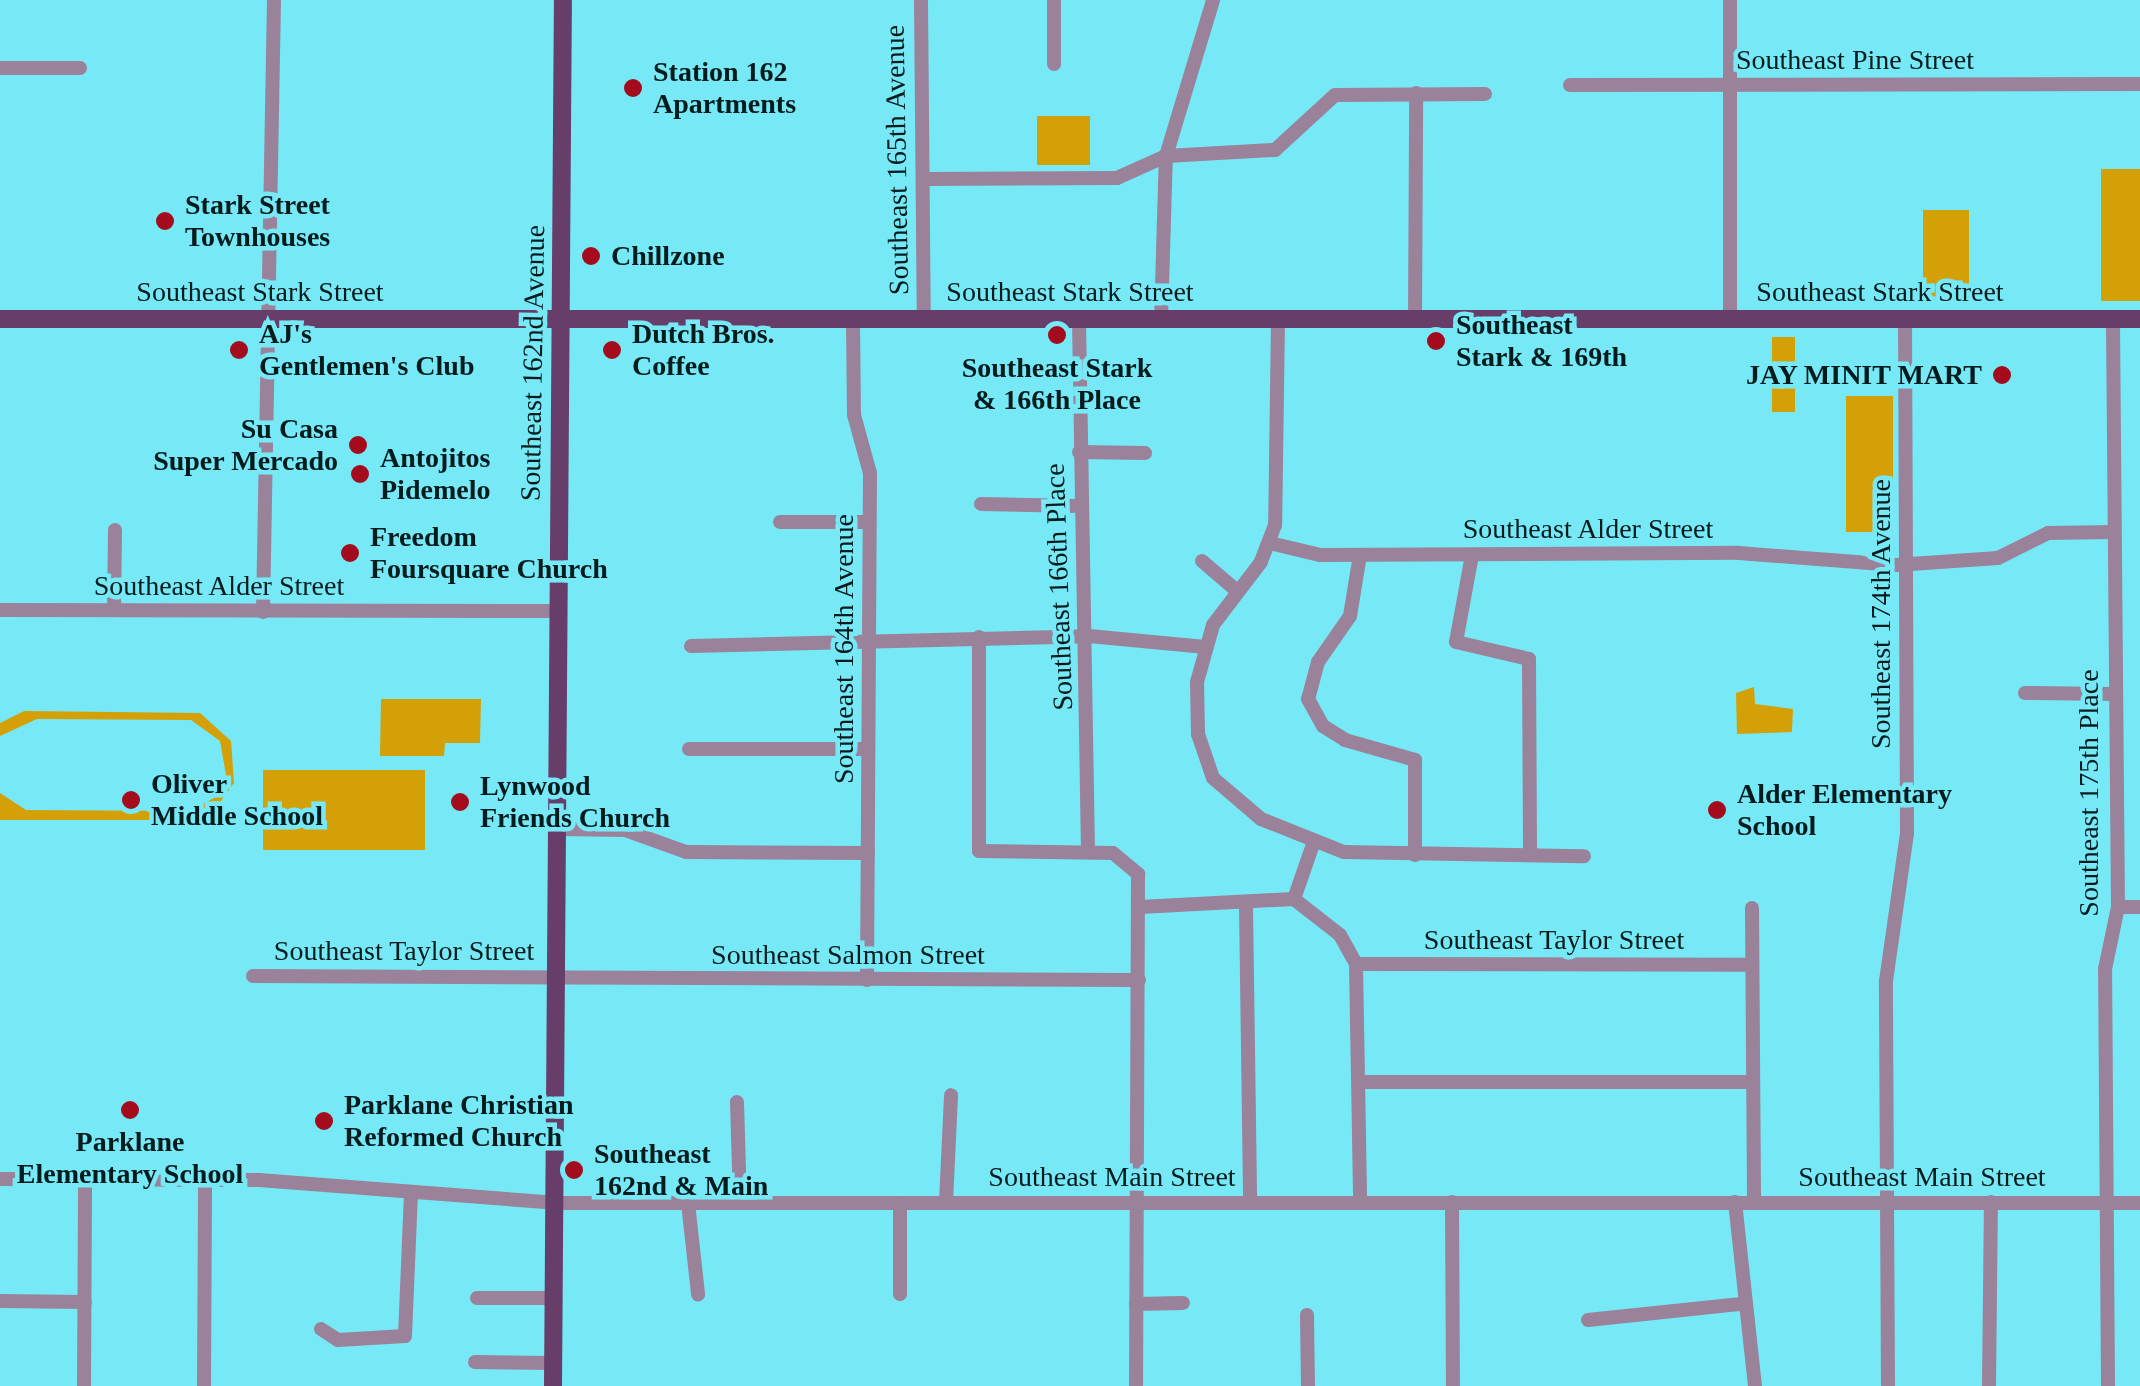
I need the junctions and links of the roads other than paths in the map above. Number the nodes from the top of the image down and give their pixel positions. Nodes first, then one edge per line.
1 (274, 0) edge
2 (563, 0) edge
3 (920, 0) edge
4 (1054, 0) edge
5 (1213, 0) edge
6 (1730, 0) edge
7 (1054, 64) dead end
8 (0, 68) edge
9 (80, 68) dead end
10 (1570, 84) dead end
11 (2140, 84) edge
12 (1730, 85) junction
13 (1416, 93) junction
14 (1485, 94) dead end
15 (1166, 156) junction
16 (923, 180) junction
17 (0, 319) edge
18 (272, 320) junction
19 (560, 320) junction
20 (853, 320) junction
21 (924, 320) junction
22 (1079, 320) junction
23 (1160, 320) junction
24 (1278, 320) junction
25 (1416, 320) junction
26 (1730, 320) junction
27 (1904, 320) junction
28 (2113, 320) junction
29 (2140, 320) edge
30 (1079, 452) junction
31 (1145, 453) dead end
32 (982, 504) dead end
33 (1078, 506) junction
34 (780, 522) dead end
35 (869, 522) junction
36 (114, 530) dead end
37 (2113, 532) junction
38 (1270, 543) junction
39 (1360, 555) junction
40 (1472, 555) junction
41 (1202, 561) dead end
42 (1906, 562) junction
43 (1238, 591) junction
44 (0, 610) edge
45 (114, 610) junction
46 (558, 611) junction
47 (263, 612) junction
48 (1089, 636) junction
49 (979, 637) junction
50 (691, 646) dead end
51 (869, 646) junction
52 (1205, 646) junction
53 (2025, 694) dead end
54 (2115, 694) junction
55 (689, 749) dead end
56 (868, 749) junction
57 (1212, 778) junction
58 (1199, 789) dead end
59 (557, 829) junction
60 (1313, 844) junction
61 (1088, 851) junction
62 (868, 852) junction
63 (1415, 855) junction
64 (1530, 855) junction
65 (1584, 856) dead end
66 (1294, 898) junction
67 (1140, 906) junction
68 (1246, 906) junction
69 (2118, 907) junction
70 (2140, 907) edge
71 (1752, 908) dead end
72 (1356, 964) junction
73 (1752, 965) junction
74 (253, 976) dead end
75 (556, 976) junction
76 (866, 980) junction
77 (1140, 980) junction
78 (1359, 1082) junction
79 (1752, 1082) junction
80 (951, 1096) dead end
81 (737, 1102) dead end
82 (0, 1179) edge
83 (85, 1179) junction
84 (205, 1180) junction
85 (411, 1192) junction
86 (946, 1202) junction
87 (1135, 1202) junction
88 (1250, 1202) junction
89 (1452, 1202) junction
90 (1735, 1202) junction
91 (1754, 1202) junction
92 (1887, 1202) junction
93 (1992, 1202) junction
94 (555, 1203) junction
95 (688, 1203) junction
96 (740, 1203) junction
97 (900, 1203) junction
98 (1360, 1203) junction
99 (2106, 1203) junction
100 (2140, 1203) edge
101 (698, 1294) dead end
102 (900, 1294) dead end
103 (477, 1298) dead end
104 (554, 1298) junction
105 (0, 1301) edge
106 (84, 1302) junction
107 (1183, 1303) dead end
108 (1136, 1304) junction
109 (1740, 1304) junction
110 (1307, 1315) dead end
111 (1588, 1320) dead end
112 (321, 1329) dead end
113 (476, 1362) dead end
114 (554, 1363) junction
115 (84, 1386) edge
116 (204, 1386) edge
117 (554, 1386) edge
118 (1136, 1386) edge
119 (1308, 1386) edge
120 (1454, 1386) edge
121 (1754, 1386) edge
122 (1888, 1386) edge
123 (1990, 1386) edge
124 (2108, 1386) edge

1 - 18 street
2 - 19 main road, Southeast 162nd Avenue
3 - 16 street, Southeast 165th Avenue
4 - 7 street
5 - 15 street
6 - 12 street
8 - 9 street
10 - 12 street, Southeast Pine Street
11 - 12 street, Southeast Pine Street
12 - 26 street
13 - 14 street
13 - 15 street
13 - 25 street
15 - 16 street
15 - 23 street
16 - 21 street, Southeast 165th Avenue
17 - 18 main road, Southeast Stark Street
18 - 19 main road, Southeast Stark Street
18 - 47 street
19 - 20 main road, Southeast Stark Street
19 - 46 main road, Southeast 162nd Avenue
20 - 21 main road, Southeast Stark Street
20 - 35 street, Southeast 164th Avenue
21 - 22 main road, Southeast Stark Street
22 - 23 main road, Southeast Stark Street
22 - 30 street, Southeast 166th Place
23 - 24 main road, Southeast Stark Street
24 - 25 main road, Southeast Stark Street
24 - 38 street
25 - 26 main road, Southeast Stark Street
26 - 27 main road, Southeast Stark Street
27 - 28 main road, Southeast Stark Street
27 - 42 street, Southeast 174th Avenue
28 - 29 main road, Southeast Stark Street
28 - 37 street, Southeast 175th Place
30 - 31 street
30 - 33 street, Southeast 166th Place
32 - 33 street
33 - 48 street, Southeast 166th Place
34 - 35 street
35 - 51 street, Southeast 164th Avenue
36 - 45 street
37 - 42 street, Southeast Alder Street
37 - 54 street, Southeast 175th Place
38 - 39 street, Southeast Alder Street
38 - 43 street
39 - 40 street, Southeast Alder Street
39 - 63 street
40 - 42 street, Southeast Alder Street
40 - 64 street
41 - 43 street
42 - 92 street, Southeast 174th Avenue
43 - 52 street
44 - 45 street, Southeast Alder Street
45 - 47 street, Southeast Alder Street
46 - 47 street, Southeast Alder Street
46 - 59 main road, Southeast 162nd Avenue
48 - 49 street
48 - 52 street
48 - 61 street, Southeast 166th Place
49 - 51 street
49 - 61 street
50 - 51 street
51 - 56 street, Southeast 164th Avenue
52 - 57 street
53 - 54 street
54 - 69 street, Southeast 175th Place
55 - 56 street
56 - 62 street, Southeast 164th Avenue
57 - 58 street
57 - 60 street
59 - 62 street
59 - 75 main road, Southeast 162nd Avenue
60 - 63 street
60 - 66 street
61 - 67 street
62 - 76 street, Southeast 164th Avenue
63 - 64 street
64 - 65 street
66 - 68 street
66 - 72 street
67 - 68 street
67 - 77 street
68 - 88 street
69 - 70 street
69 - 99 street, Southeast 175th Place
71 - 73 street
72 - 73 street, Southeast Taylor Street
72 - 78 street
73 - 79 street
74 - 75 street, Southeast Taylor Street
75 - 76 street, Southeast Salmon Street
75 - 94 main road, Southeast 162nd Avenue
76 - 77 street, Southeast Salmon Street
77 - 87 street
78 - 79 street
78 - 98 street
79 - 91 street
80 - 86 street
81 - 96 street
82 - 83 street, Southeast Main Street
83 - 84 street, Southeast Main Street
83 - 106 street
84 - 85 street, Southeast Main Street
84 - 116 street
85 - 94 street, Southeast Main Street
85 - 112 street
86 - 87 street, Southeast Main Street
86 - 97 street, Southeast Main Street
87 - 88 street, Southeast Main Street
87 - 108 street
88 - 98 street, Southeast Main Street
89 - 90 street, Southeast Main Street
89 - 98 street, Southeast Main Street
89 - 120 street
90 - 91 street, Southeast Main Street
90 - 109 street
91 - 92 street, Southeast Main Street
92 - 93 street, Southeast Main Street
92 - 122 street, Southeast 174th Avenue
93 - 99 street, Southeast Main Street
93 - 123 street
94 - 95 street, Southeast Main Street
94 - 104 main road, Southeast 162nd Avenue
95 - 96 street, Southeast Main Street
95 - 101 street
96 - 97 street, Southeast Main Street
97 - 102 street
99 - 100 street, Southeast Main Street
99 - 124 street, Southeast 175th Place
103 - 104 street
104 - 114 main road, Southeast 162nd Avenue
105 - 106 street
106 - 115 street
107 - 108 street
108 - 118 street
109 - 111 street
109 - 121 street
110 - 119 street
113 - 114 street
114 - 117 main road, Southeast 162nd Avenue

